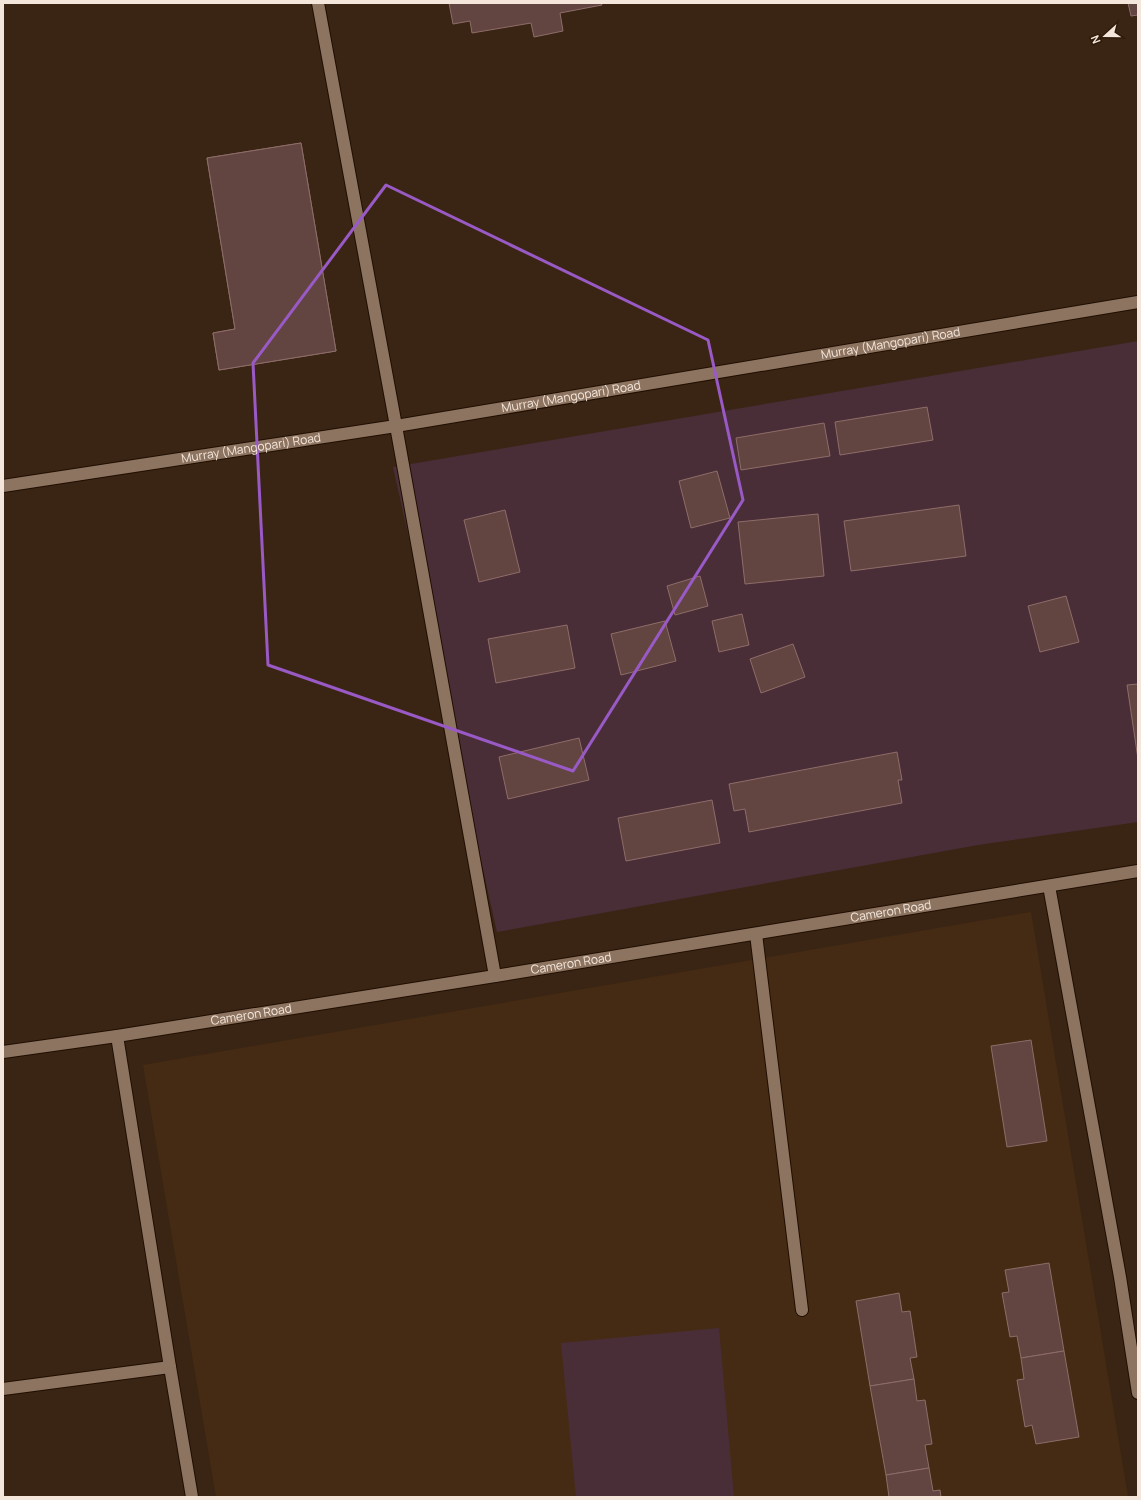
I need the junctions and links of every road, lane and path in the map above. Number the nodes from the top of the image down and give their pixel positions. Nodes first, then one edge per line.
1 (318, 3) edge
2 (1138, 302) edge
3 (396, 426) junction
4 (3, 486) edge
5 (1138, 871) edge
6 (1049, 886) junction
7 (756, 934) junction
8 (495, 976) junction
9 (117, 1036) junction
10 (3, 1052) edge
11 (802, 1310) dead end
12 (170, 1367) junction
13 (3, 1389) edge
14 (1138, 1393) edge
15 (192, 1497) edge

1 - 3 street
2 - 3 street, Murray (Mangopari) Road
3 - 4 street, Murray (Mangopari) Road
3 - 8 street
5 - 6 street, Cameron Road
6 - 7 street, Cameron Road
6 - 14 street
7 - 8 street, Cameron Road
7 - 11 street
8 - 9 street, Cameron Road
9 - 10 street, Cameron Road
9 - 12 street
12 - 13 street
12 - 15 street

